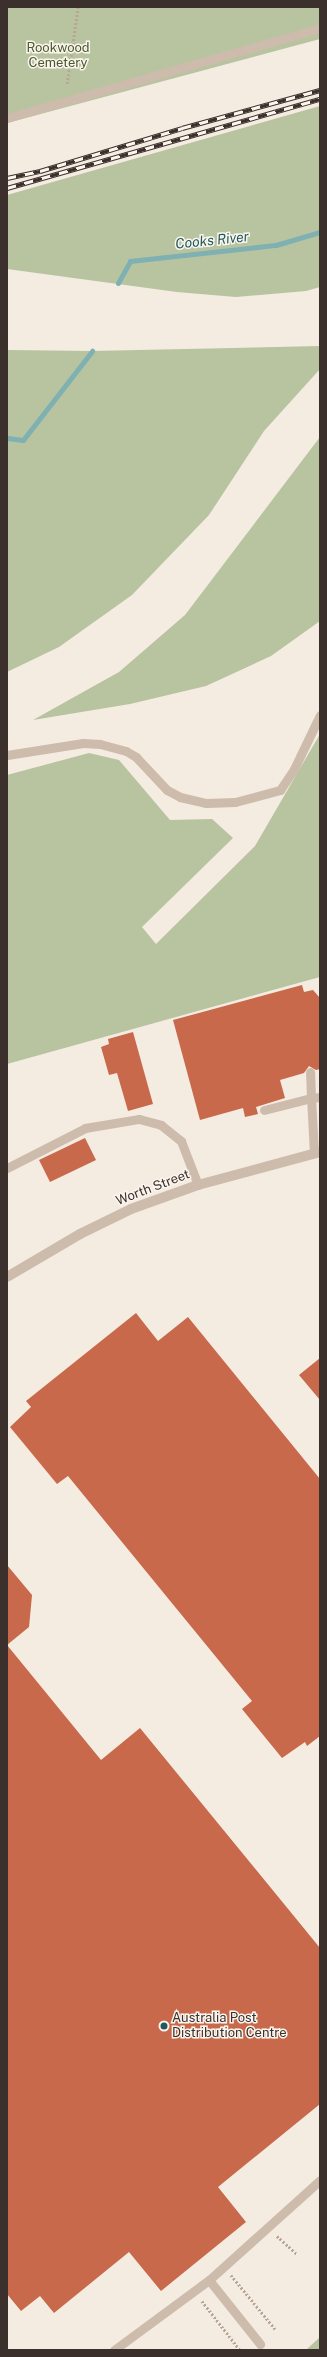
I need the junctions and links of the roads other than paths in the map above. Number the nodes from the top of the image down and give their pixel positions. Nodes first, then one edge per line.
1 (320, 28) edge
2 (7, 118) edge
3 (320, 715) edge
4 (7, 755) edge
5 (310, 1072) dead end
6 (316, 1098) edge
7 (264, 1110) dead end
8 (317, 1152) edge
9 (7, 1168) edge
10 (198, 1185) junction
11 (7, 1277) edge
12 (320, 2180) edge
13 (209, 2280) junction
14 (260, 2344) dead end
15 (114, 2350) edge

1 - 2 lane
3 - 4 lane
5 - 6 lane
6 - 7 lane
6 - 8 lane
8 - 10 street, Worth Street
9 - 10 lane
10 - 11 street, Worth Street
12 - 13 lane
13 - 14 lane
13 - 15 lane

